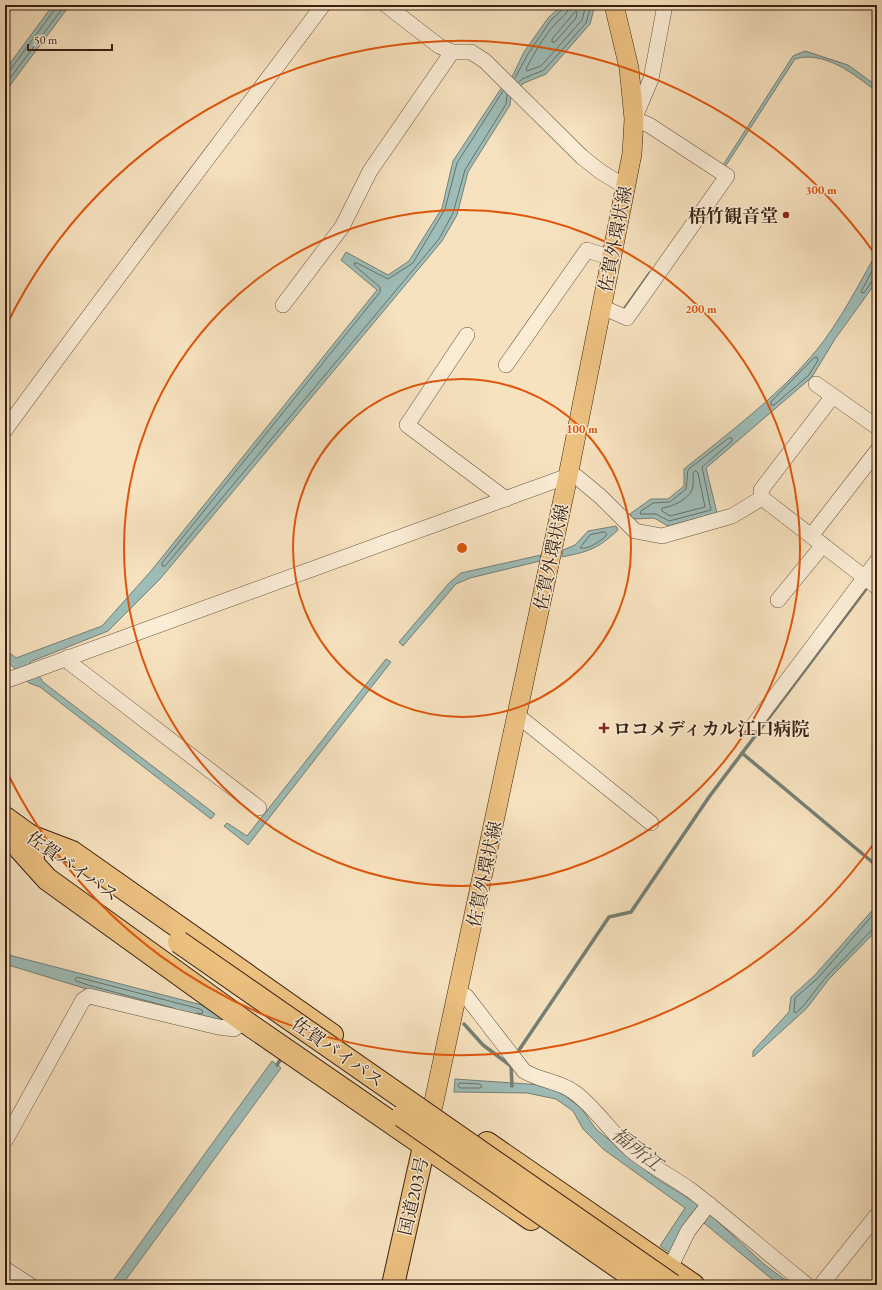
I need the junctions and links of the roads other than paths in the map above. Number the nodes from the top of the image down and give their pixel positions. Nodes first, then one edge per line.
1 (323, 5) edge
2 (386, 5) edge
3 (614, 5) edge
4 (665, 5) edge
5 (452, 52) junction
6 (634, 119) junction
7 (626, 187) junction
8 (612, 258) junction
9 (283, 305) dead end
10 (602, 307) junction
11 (467, 336) dead end
12 (506, 365) dead end
13 (816, 384) dead end
14 (832, 396) junction
15 (877, 427) edge
16 (5, 430) edge
17 (877, 451) edge
18 (568, 476) junction
19 (762, 498) junction
20 (506, 499) junction
21 (817, 541) junction
22 (877, 561) edge
23 (872, 583) edge
24 (778, 600) dead end
25 (68, 657) junction
26 (9, 677) edge
27 (517, 714) junction
28 (755, 723) dead end
29 (259, 808) dead end
30 (5, 818) edge
31 (652, 823) dead end
32 (19, 841) edge
33 (174, 947) junction
34 (458, 994) junction
35 (244, 1021) junction
36 (433, 1106) junction
37 (5, 1141) edge
38 (425, 1146) junction
39 (709, 1204) junction
40 (877, 1215) edge
41 (5, 1269) edge
42 (671, 1277) edge
43 (30, 1285) edge
44 (393, 1285) edge
45 (626, 1285) edge
46 (644, 1285) edge
47 (693, 1285) edge
48 (807, 1285) edge
49 (821, 1285) edge

1 - 16 street
2 - 5 street
3 - 6 main road, 佐賀外環状線
4 - 6 street
5 - 7 street
5 - 9 street
6 - 7 main road, 佐賀外環状線
6 - 10 street
7 - 8 main road, 佐賀外環状線
8 - 10 main road, 佐賀外環状線
8 - 12 street
10 - 18 main road, 佐賀外環状線
11 - 20 street
13 - 14 street
14 - 15 street
14 - 19 street
17 - 21 street
18 - 19 street
18 - 20 street
18 - 27 main road, 佐賀外環状線
19 - 21 street
20 - 25 street
21 - 23 street
21 - 24 street
22 - 23 street
23 - 28 street
25 - 26 street
25 - 29 street
27 - 31 street
27 - 34 main road, 佐賀外環状線
30 - 32 highway, 佐賀バイパス
32 - 33 highway, 佐賀バイパス
32 - 35 highway
32 - 36 highway
33 - 42 highway, 佐賀バイパス, bridge
33 - 46 highway, 佐賀バイパス, bridge
34 - 36 main road, 佐賀外環状線
34 - 39 street
35 - 37 street
35 - 38 highway
36 - 38 highway, 国道203号
36 - 42 highway
38 - 44 highway, 国道203号
38 - 45 highway
39 - 42 street
39 - 48 street
40 - 49 street
41 - 43 street
42 - 47 highway

